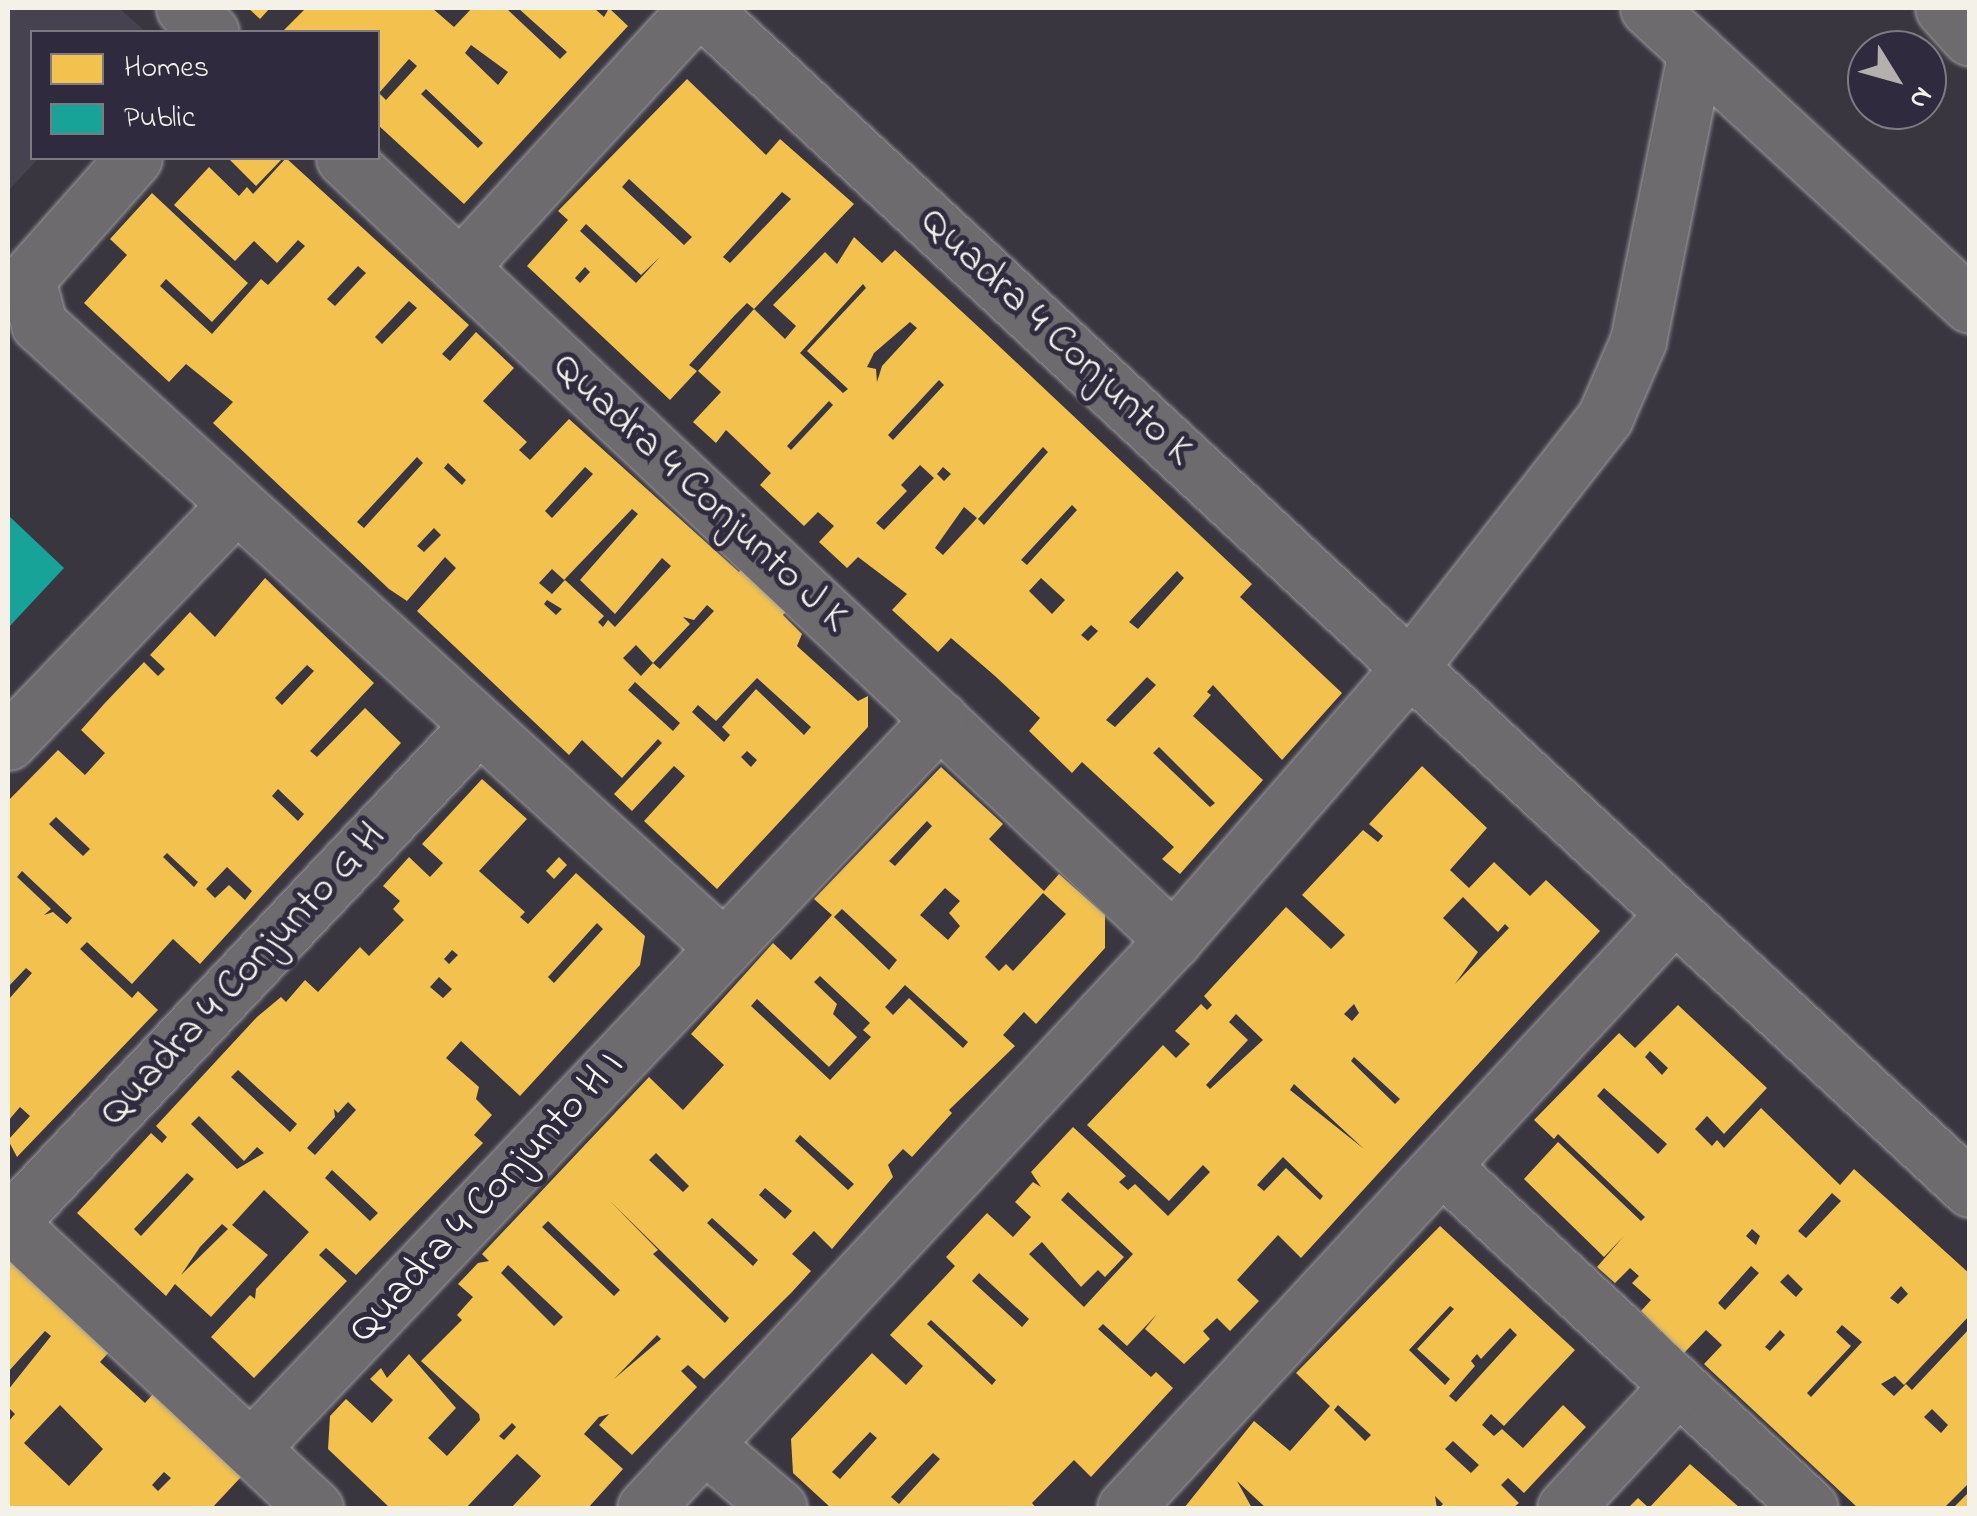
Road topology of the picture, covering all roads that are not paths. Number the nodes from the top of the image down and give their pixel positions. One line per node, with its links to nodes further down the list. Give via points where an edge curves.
1 (184, 8): 5 (main road)
2 (699, 8): 10 (main road); 13 (main road, Quadra 4 Conjunto K)
3 (1648, 8): 7 (main road)
4 (1942, 8): 6 (main road)
5 (209, 30)
6 (1970, 38)
7 (1696, 52): 11 (main road); 13 (main road, via 1638,341 1605,417)
8 (132, 160): 12 (main road, via 26,279 39,324)
9 (346, 160): 10 (main road, Quadra 4 Conjunto J K)
10 (460, 267): 14 (main road, Quadra 4 Conjunto J K)
11 (1970, 305)
12 (233, 507): 15 (main road); 16 (main road)
13 (1410, 668): 17 (main road, Quadra 4 Conjunto K); 18 (main road)
14 (940, 719): 18 (main road, Quadra 4 Conjunto J K); 19 (main road, Quadra 4 Conjunto H I)
15 (478, 726): 19 (main road); 22 (main road, Quadra 4 Conjunto G H)
16 (8, 742)
17 (1672, 916): 20 (main road); 21 (main road, Quadra 4 Conjunto K)
18 (1173, 940): 24 (main road)
19 (723, 946): 25 (main road, Quadra 4 Conjunto H I)
20 (1442, 1166): 23 (main road); 29 (main road)
21 (1970, 1189)
22 (8, 1223): 25 (main road)
23 (1678, 1386): 30 (main road); 31 (main road)
24 (705, 1444): 27 (main road); 28 (main road)
25 (251, 1448): 26 (main road)
26 (315, 1508)
27 (645, 1508)
28 (779, 1508)
29 (1125, 1508)
30 (1565, 1508)
31 (1810, 1508)

